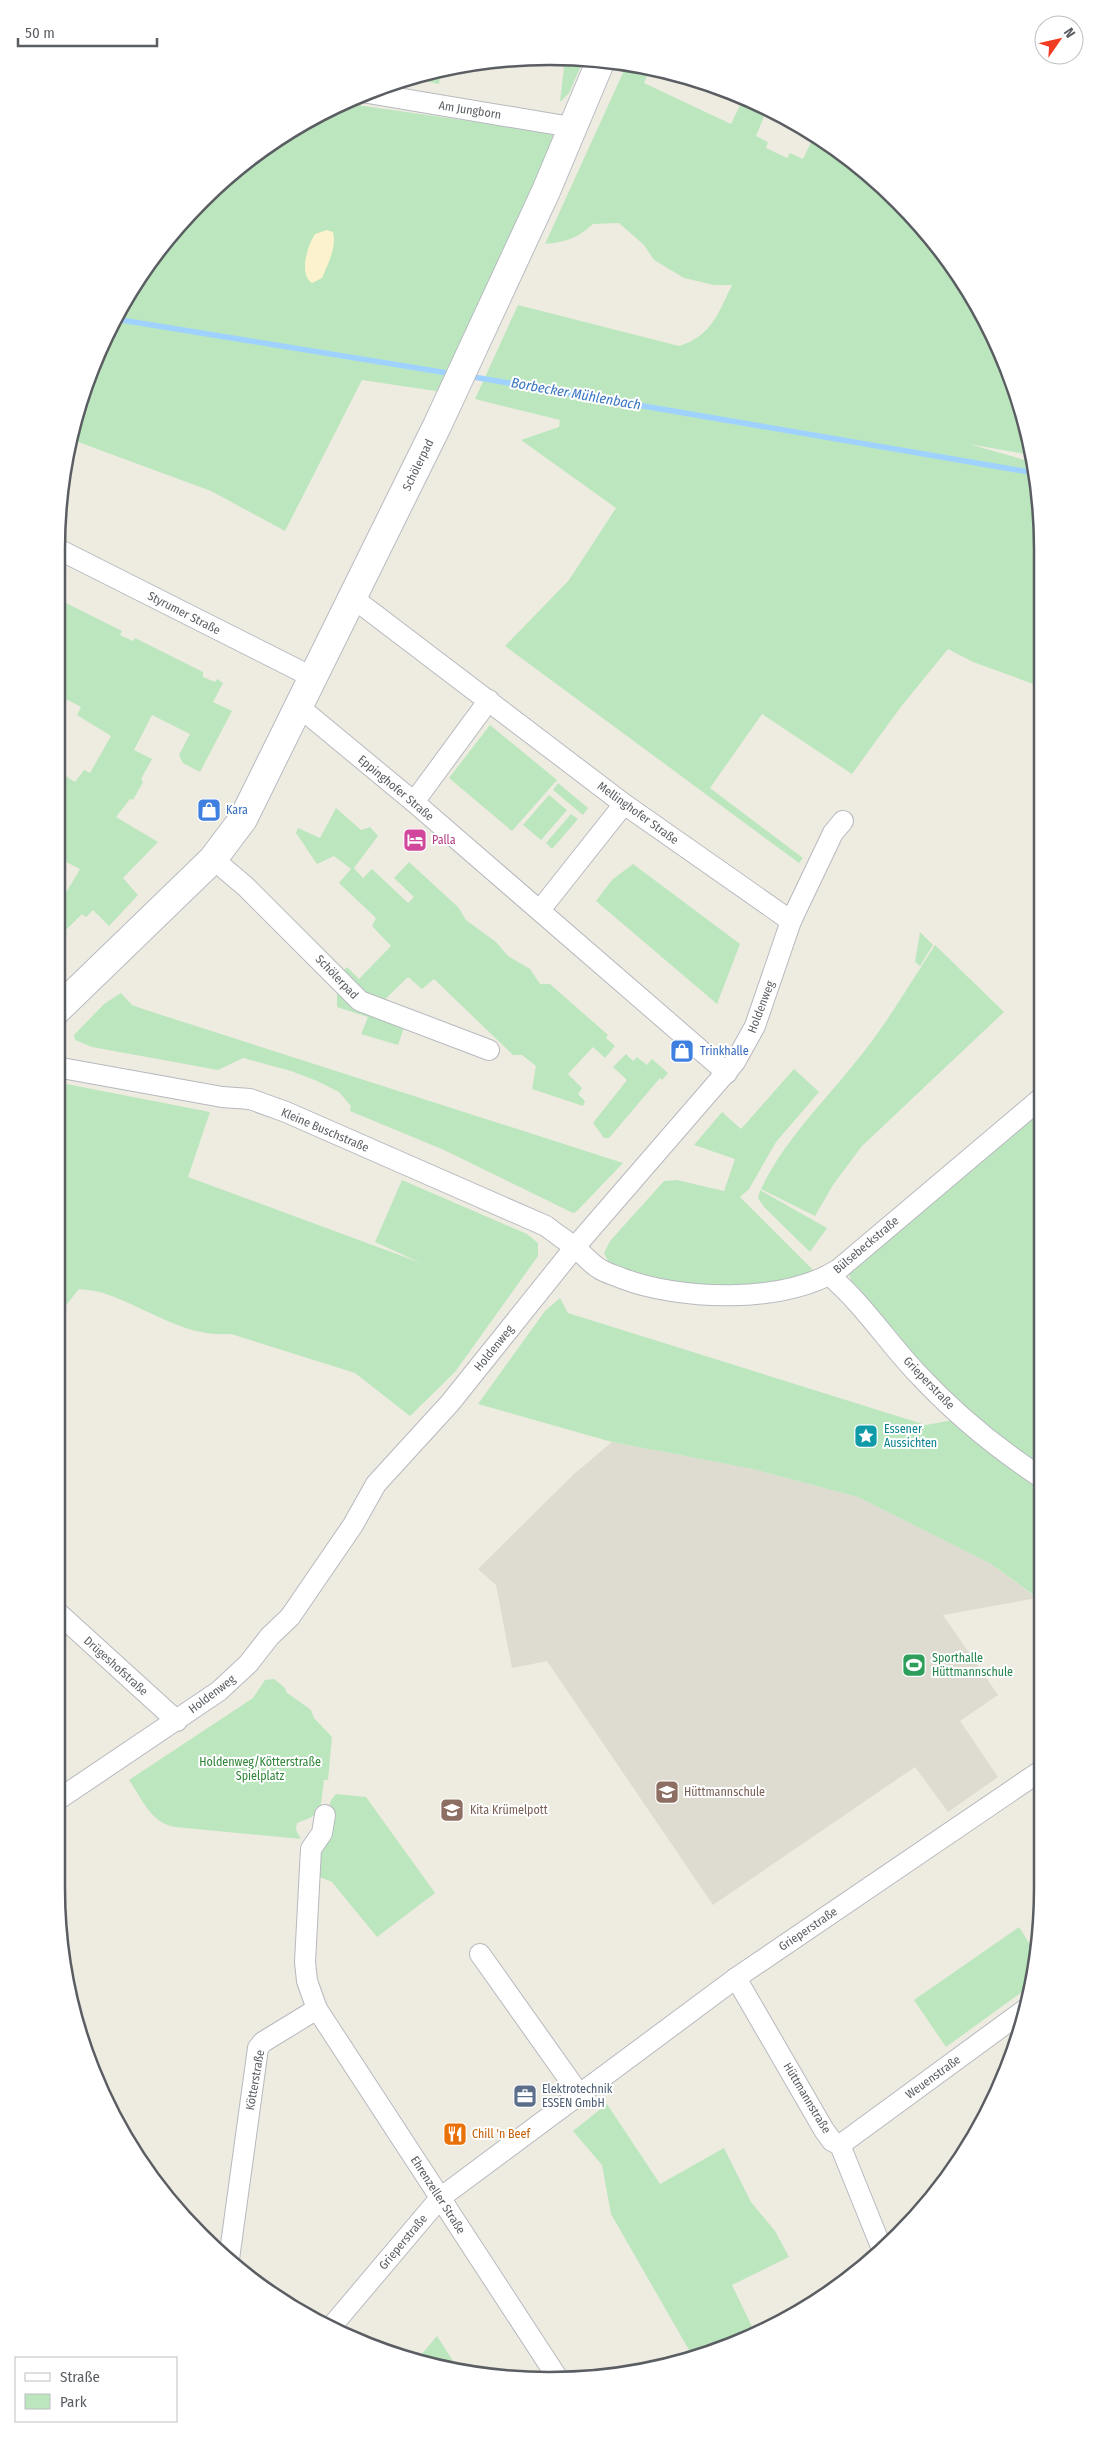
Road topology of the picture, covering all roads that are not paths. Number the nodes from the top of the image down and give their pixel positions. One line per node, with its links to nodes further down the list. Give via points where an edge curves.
1 (598, 68): 3 (street, Schölerpad)
2 (382, 95): 3 (street, Am Jungborn)
3 (571, 127): 5 (street, Schölerpad, via 546,191)
4 (65, 553): 6 (street, Styrumer Straße)
5 (353, 598): 6 (street, Schölerpad); 7 (street, Mellinghofer Straße)
6 (312, 677): 8 (street, Schölerpad)
7 (489, 700): 9 (street); 10 (street, Mellinghofer Straße)
8 (298, 706): 9 (street, Eppinghofer Straße); 12 (street, Schölerpad, via 243,819)
9 (414, 802): 13 (street, Eppinghofer Straße)
10 (624, 804): 13 (street); 14 (street, Mellinghofer Straße)
11 (843, 821): 14 (street, Holdenweg, via 833,833)
12 (213, 859): 15 (street, Schölerpad); 16 (street, Schölerpad, via 245,886 360,1001)
13 (540, 910): 18 (street, Eppinghofer Straße)
14 (791, 921): 18 (street, Holdenweg, via 755,1026 746,1046)
15 (65, 1002)
16 (488, 1050)
17 (65, 1068): 20 (street, Kleine Buschstraße, via 222,1097 250,1099 546,1226)
18 (727, 1073): 20 (street, Holdenweg)
19 (1034, 1104): 21 (street, Bülsebeckstraße)
20 (575, 1247): 21 (street, Bülsebeckstraße, via 600,1269 635,1283 674,1291 746,1295 791,1288); 24 (street, Holdenweg, via 450,1403 376,1484 353,1525 290,1617 232,1681)
21 (829, 1275): 22 (street, Grieperstraße, via 850,1293 916,1372 953,1409)
22 (1034, 1472)
23 (65, 1619): 24 (street, Drügeshofstraße)
24 (176, 1721): 26 (street, Holdenweg)
25 (1034, 1775): 29 (street, Grieperstraße)
26 (65, 1796)
27 (325, 1815): 30 (street, via 322,1833 311,1850 305,1962 307,1982)
28 (480, 1954): 32 (street)
29 (736, 1978): 32 (street, Grieperstraße); 33 (street, Hüttmannstraße, via 824,2130)
30 (317, 2009): 34 (street, Ehrenzeller Straße); 36 (street, Kötterstraße, via 258,2048)
31 (1016, 2016): 33 (street, Weuenstraße)
32 (580, 2095): 34 (street, Grieperstraße)
33 (840, 2145): 35 (street, Hüttmannstraße)
34 (440, 2198): 37 (street, Grieperstraße); 38 (street, Ehrenzeller Straße)
35 (880, 2242)
36 (229, 2251)
37 (336, 2322)
38 (555, 2372)

